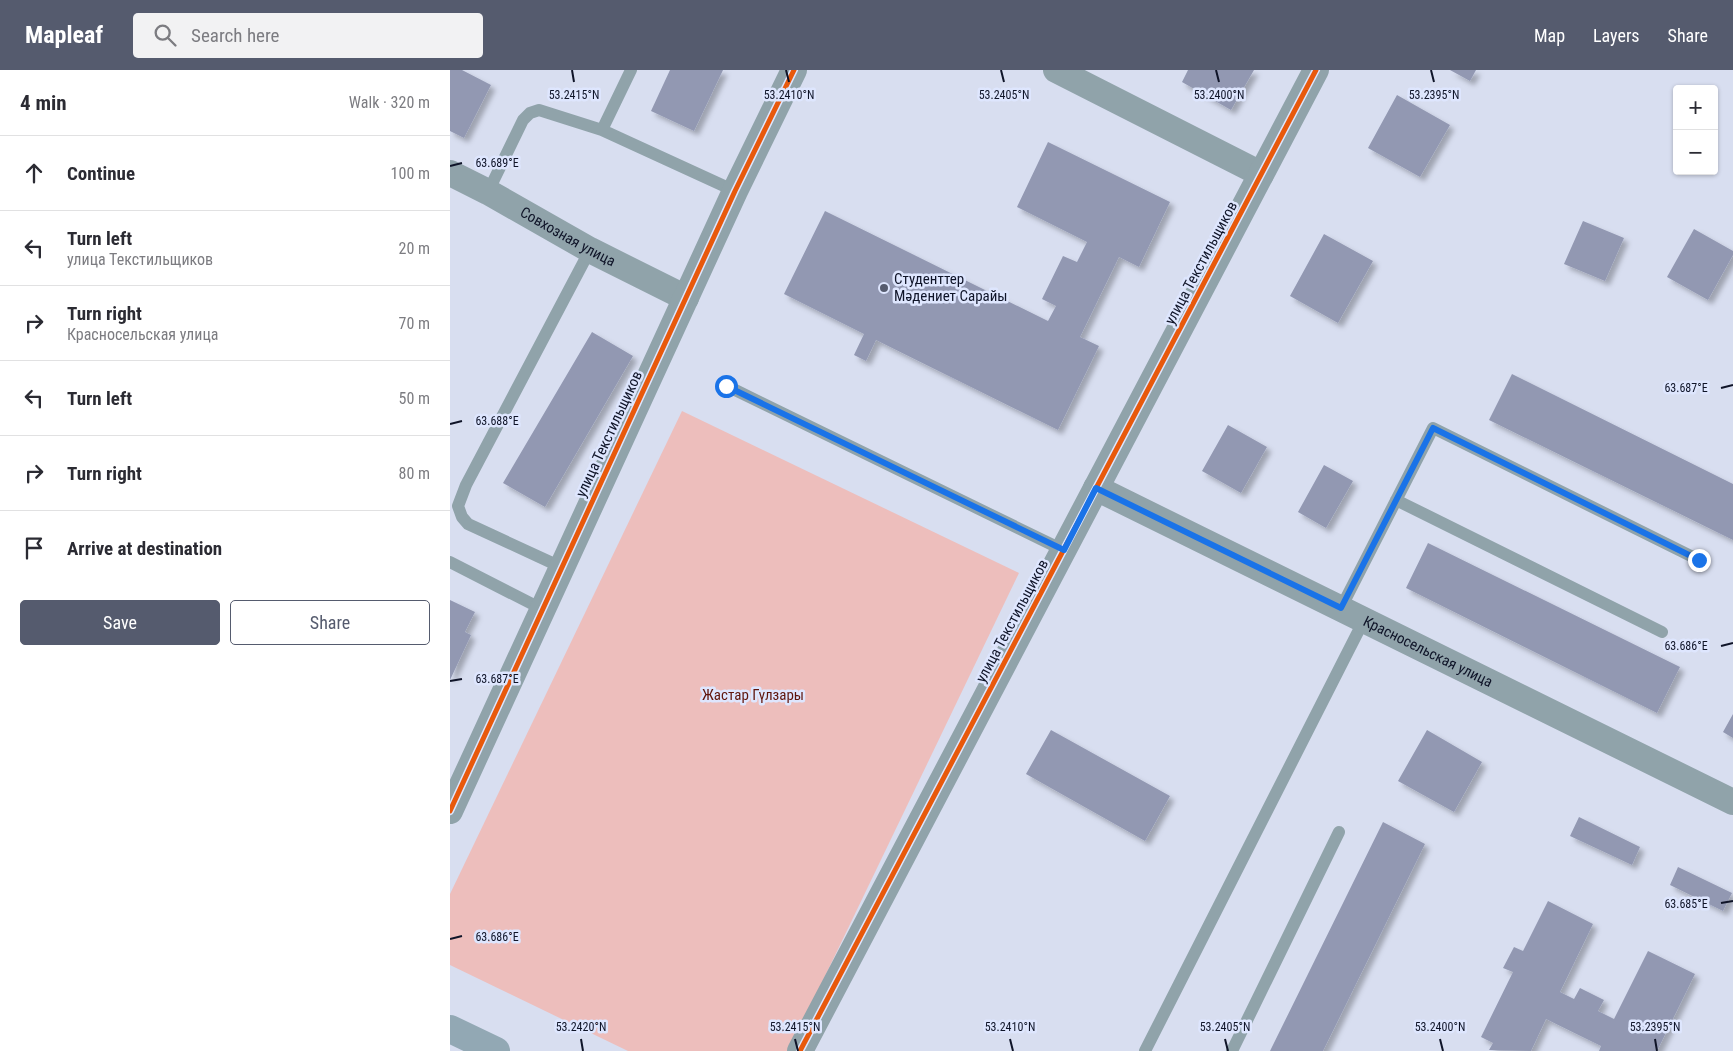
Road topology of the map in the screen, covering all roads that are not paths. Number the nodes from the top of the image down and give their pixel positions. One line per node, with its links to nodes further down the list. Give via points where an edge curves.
1 (631, 70): 5 (lane)
2 (794, 70): 8 (street, улица Текстильщиков)
3 (1056, 70): 7 (street)
4 (1316, 70): 7 (street, улица Текстильщиков)
5 (602, 130): 8 (lane); 9 (lane, via 539,110 530,113 523,120)
6 (450, 173): 9 (street, Совхозная улица)
7 (1261, 174): 13 (street, улица Текстильщиков)
8 (735, 191): 11 (street, улица Текстильщиков)
9 (488, 192): 10 (street, Совхозная улица)
10 (590, 250): 11 (street, Совхозная улица); 18 (lane, via 458,506 468,524)
11 (686, 298): 18 (street, улица Текстильщиков)
12 (726, 386): 15 (lane)
13 (1096, 488): 15 (street, улица Текстильщиков); 19 (street, Красносельская улица)
14 (1396, 500): 16 (lane, via 1433,428); 19 (lane); 22 (lane)
15 (1064, 550): 28 (street, улица Текстильщиков)
16 (1699, 560)
17 (450, 562): 20 (lane)
18 (561, 567): 20 (street, улица Текстильщиков)
19 (1341, 608): 21 (street, Красносельская улица)
20 (542, 610): 24 (street, улица Текстильщиков)
21 (1364, 620): 23 (street, Красносельская улица); 29 (lane)
22 (1662, 632)
23 (1733, 802)
24 (450, 811)
25 (1339, 832): 30 (lane)
26 (450, 1029): 27 (main road)
27 (496, 1051)
28 (800, 1051)
29 (1145, 1051)
30 (1232, 1051)

